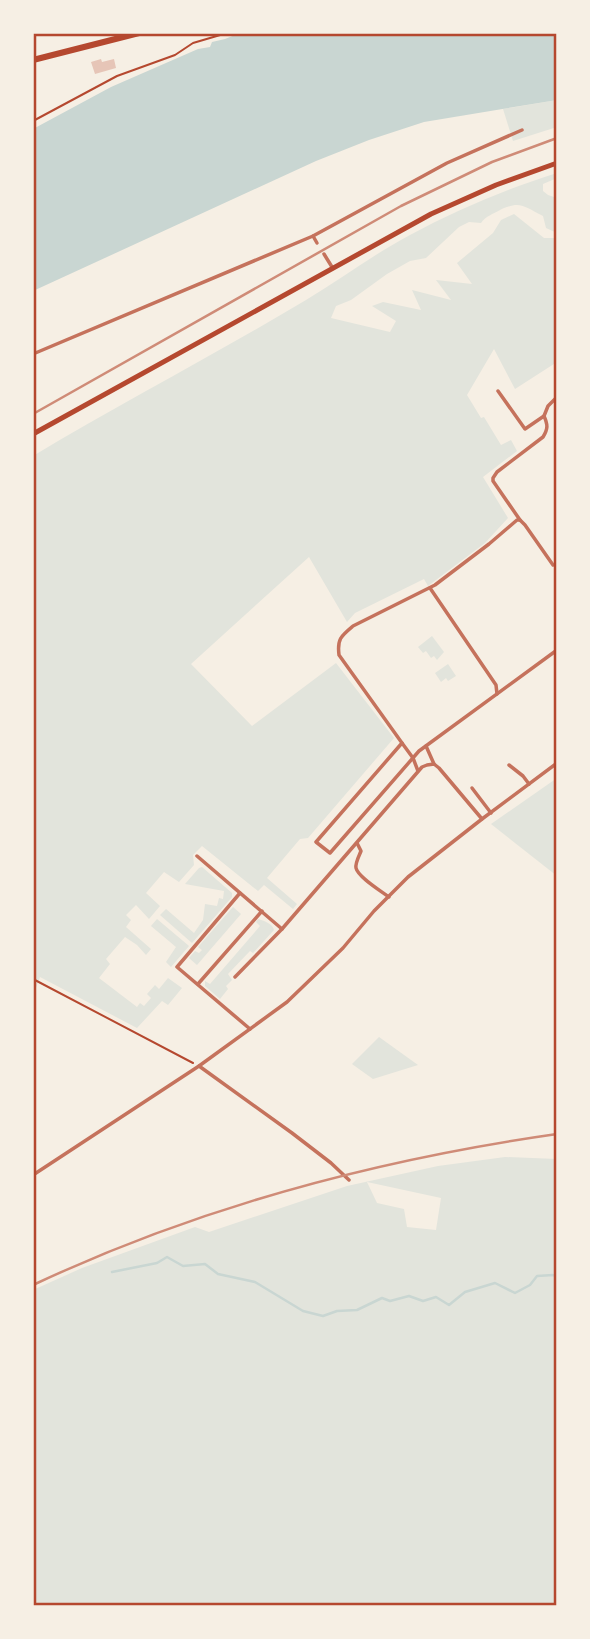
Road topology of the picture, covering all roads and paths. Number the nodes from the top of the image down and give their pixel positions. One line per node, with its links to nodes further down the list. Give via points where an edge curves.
1 (139, 33): 3 (main road)
2 (227, 33): 5 (path, via 117,76)
3 (111, 37): 4 (main road)
4 (33, 60)
5 (33, 121)
6 (523, 130): 8 (street, via 447,163)
7 (557, 163): 11 (main road, via 466,197)
8 (313, 236): 9 (street); 12 (street)
9 (317, 243)
10 (324, 254): 11 (street)
11 (332, 268): 16 (main road)
12 (33, 354)
13 (498, 391): 15 (street, via 525,429)
14 (557, 397): 15 (street)
15 (544, 416): 17 (street, via 548,430 543,437 493,478)
16 (33, 434)
17 (520, 520): 18 (street); 19 (street)
18 (553, 565)
19 (429, 588): 21 (street, via 496,685); 22 (street, via 353,626 338,644 339,655)
20 (557, 650): 21 (street)
21 (497, 694): 23 (street)
22 (402, 743): 24 (street); 24 (street, via 316,842 330,853)
23 (426, 746): 24 (street); 26 (street)
24 (413, 758): 28 (street)
25 (557, 763): 29 (street)
26 (433, 764): 28 (street); 32 (street)
27 (509, 765): 29 (street)
28 (418, 772): 33 (street)
29 (529, 784): 31 (street)
30 (472, 788): 31 (street)
31 (491, 813): 32 (street)
32 (482, 819): 36 (street)
33 (357, 843): 36 (street, via 361,850 356,869); 38 (street)
34 (197, 856): 35 (street)
35 (240, 893): 37 (street); 41 (street, via 177,967)
36 (389, 897): 42 (street, via 288,1002)
37 (262, 911): 38 (street); 41 (street)
38 (282, 929): 39 (street)
39 (235, 977)
40 (33, 978): 43 (path)
41 (198, 985): 42 (street)
42 (250, 1029): 43 (street)
43 (199, 1066): 44 (street); 45 (street)
44 (33, 1175)
45 (349, 1180)

